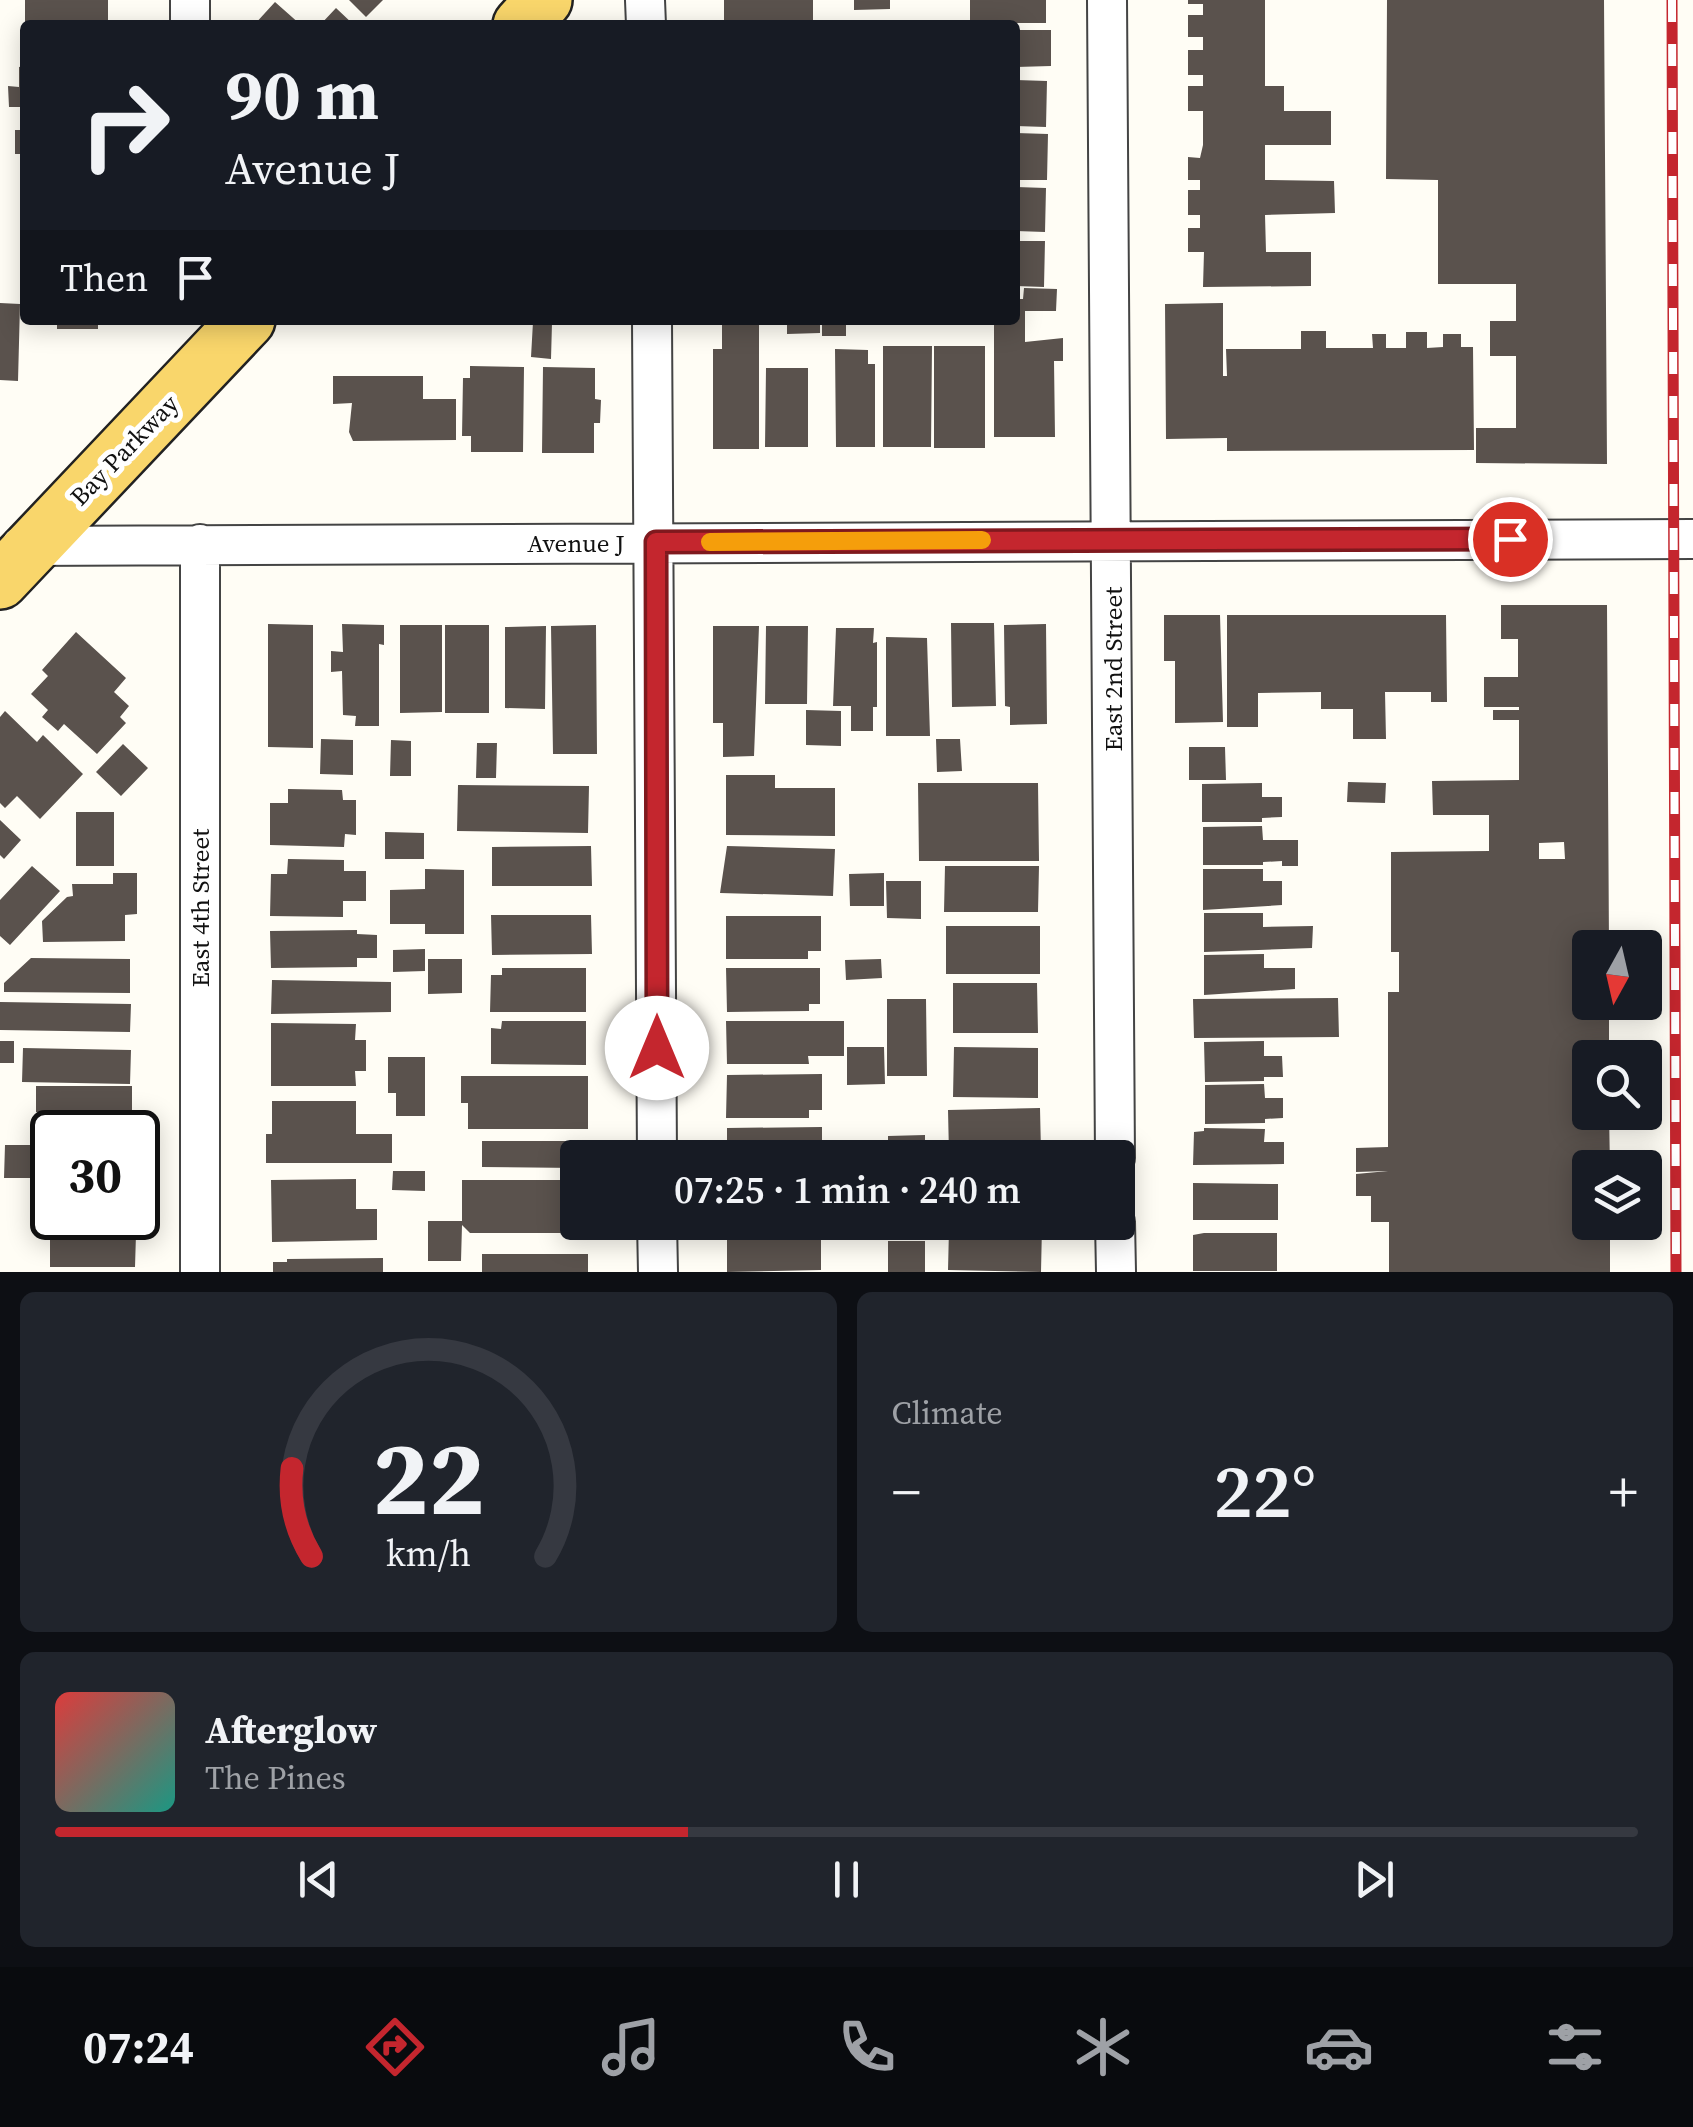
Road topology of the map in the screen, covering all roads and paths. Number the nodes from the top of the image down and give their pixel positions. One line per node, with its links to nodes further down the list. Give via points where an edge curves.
1 (544, 0): 3 (main road)
2 (1107, 0): 6 (street, East 2nd Street)
3 (526, 20)
4 (652, 325): 8 (street)
5 (223, 331): 10 (main road, Bay Parkway)
6 (1112, 539): 7 (street, Avenue J); 8 (street, Avenue J); 12 (street, East 2nd Street)
7 (1693, 539)
8 (656, 542): 9 (street, Avenue J); 11 (street)
9 (200, 544): 10 (street, Avenue J); 15 (street, East 4th Street)
10 (10, 558)
11 (657, 1140)
12 (1115, 1140)
13 (658, 1240): 16 (street)
14 (1116, 1240): 17 (street)
15 (200, 1272)
16 (658, 1272)
17 (1116, 1272)

